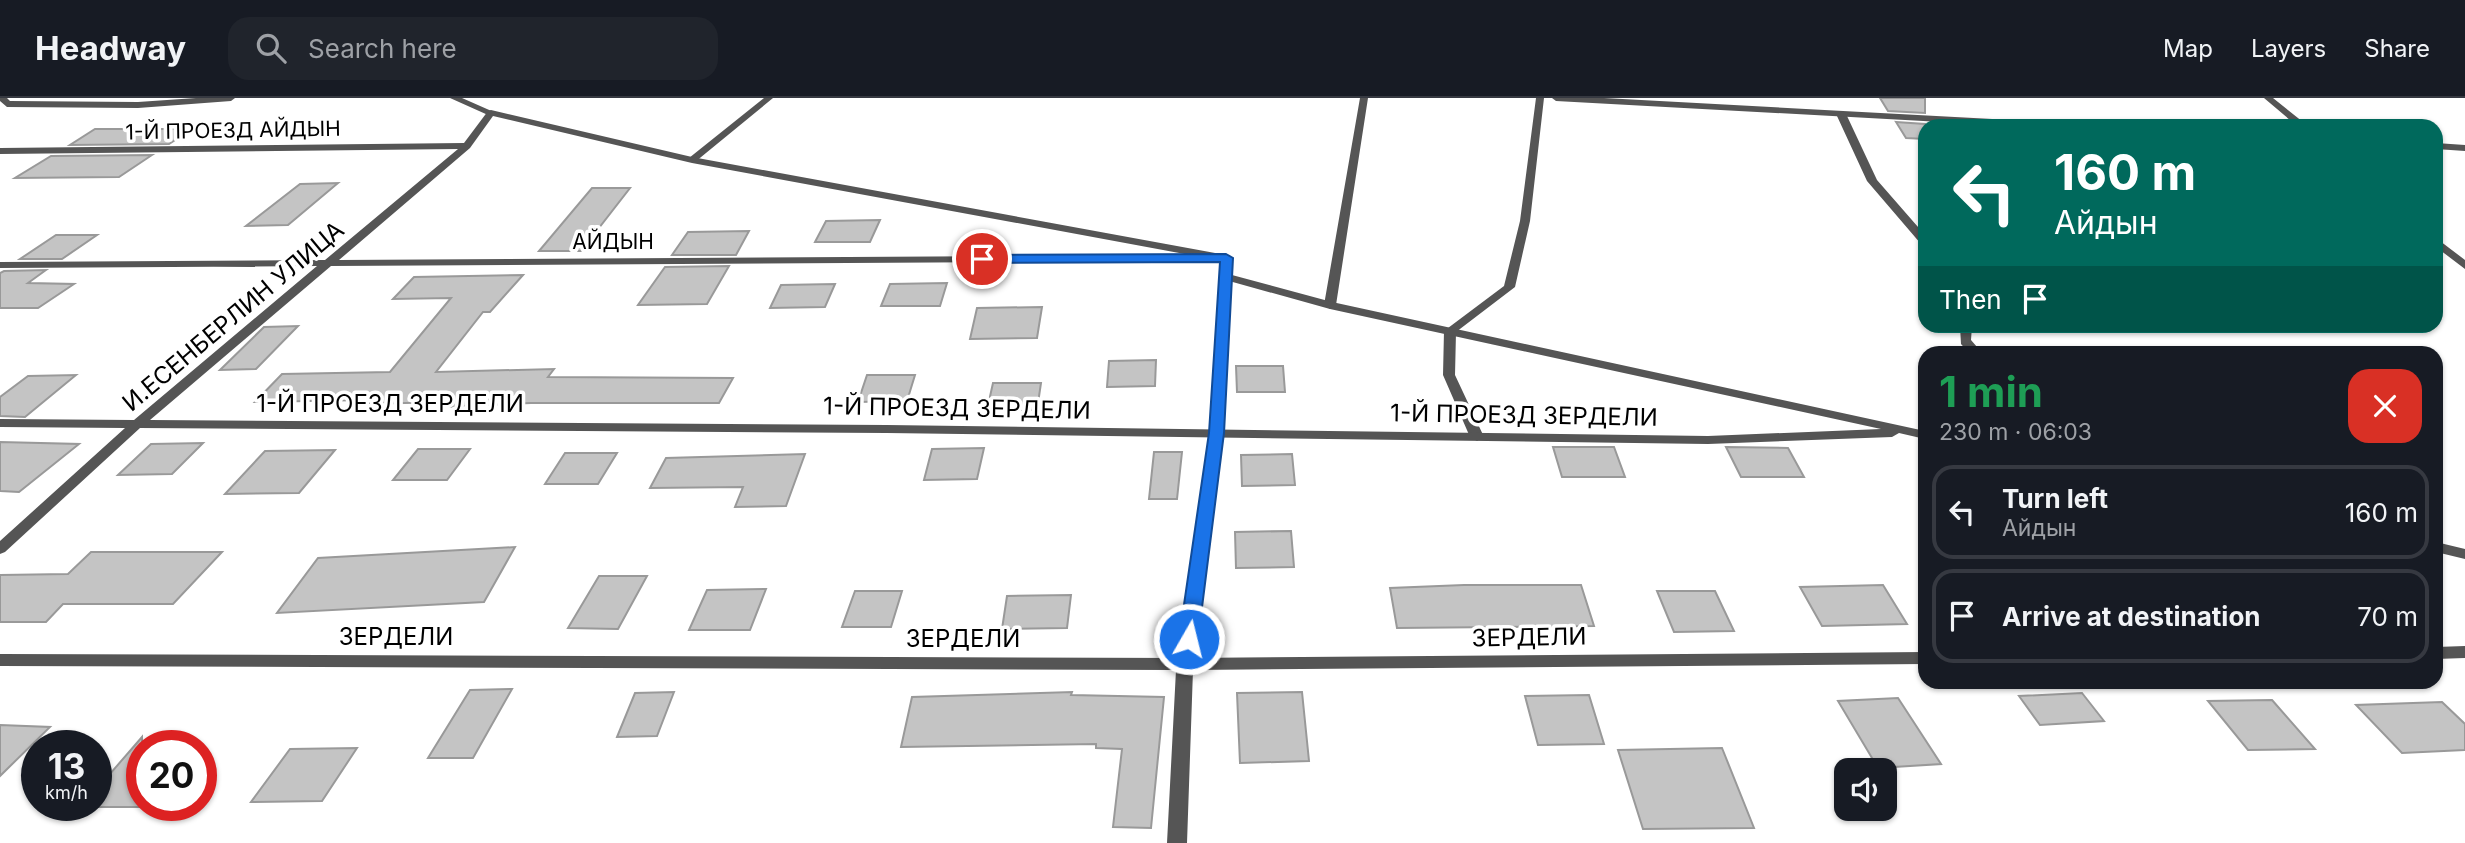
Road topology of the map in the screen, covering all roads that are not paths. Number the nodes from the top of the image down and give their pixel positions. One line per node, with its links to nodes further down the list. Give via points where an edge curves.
1 (22, 98): 9 (street)
2 (231, 98): 9 (street, via 138,105)
3 (454, 98): 10 (street)
4 (769, 98): 18 (street)
5 (1364, 98): 26 (street)
6 (1540, 98): 27 (street, via 1525,221 1509,287)
7 (1556, 98): 11 (street)
8 (2268, 98): 13 (street)
9 (3, 103)
10 (491, 113): 14 (street, И.ЕСЕНБЕРЛИН УЛИЦА); 18 (street)
11 (1842, 116): 12 (street); 19 (street, via 1872,181)
12 (1918, 119)
13 (2294, 119)
14 (467, 146): 17 (street, 1-Й ПРОЕЗД АЙДЫН); 22 (street, И.ЕСЕНБЕРЛИН УЛИЦА)
15 (2443, 146): 16 (street)
16 (2465, 148)
17 (0, 151)
18 (692, 160): 21 (street)
19 (1918, 234)
20 (2443, 247): 24 (street)
21 (1226, 258): 22 (street, АЙДЫН); 25 (street)
22 (330, 262): 23 (street, АЙДЫН); 29 (street, И.ЕСЕНБЕРЛИН УЛИЦА)
23 (0, 265)
24 (2465, 266)
25 (1226, 277): 26 (street); 30 (street)
26 (1330, 305): 27 (street)
27 (1450, 331): 31 (street); 33 (street, via 1449,375)
28 (0, 423): 29 (street, 1-Й ПРОЕЗД ЗЕРДЕЛИ)
29 (138, 424): 30 (street, 1-Й ПРОЕЗД ЗЕРДЕЛИ); 34 (street, И.ЕСЕНБЕРЛИН УЛИЦА)
30 (1217, 433): 33 (street, 1-Й ПРОЕЗД ЗЕРДЕЛИ); 41 (street)
31 (1918, 434)
32 (1918, 434): 33 (street, 1-Й ПРОЕЗД ЗЕРДЕЛИ, via 1708,440)
33 (1476, 437)
34 (0, 549)
35 (2443, 549): 36 (street)
36 (2465, 554)
37 (2465, 652): 38 (street)
38 (2443, 653)
39 (1918, 657): 41 (street, ЗЕРДЕЛИ)
40 (0, 660): 41 (street, ЗЕРДЕЛИ)
41 (1185, 664): 42 (street)
42 (1177, 843)

